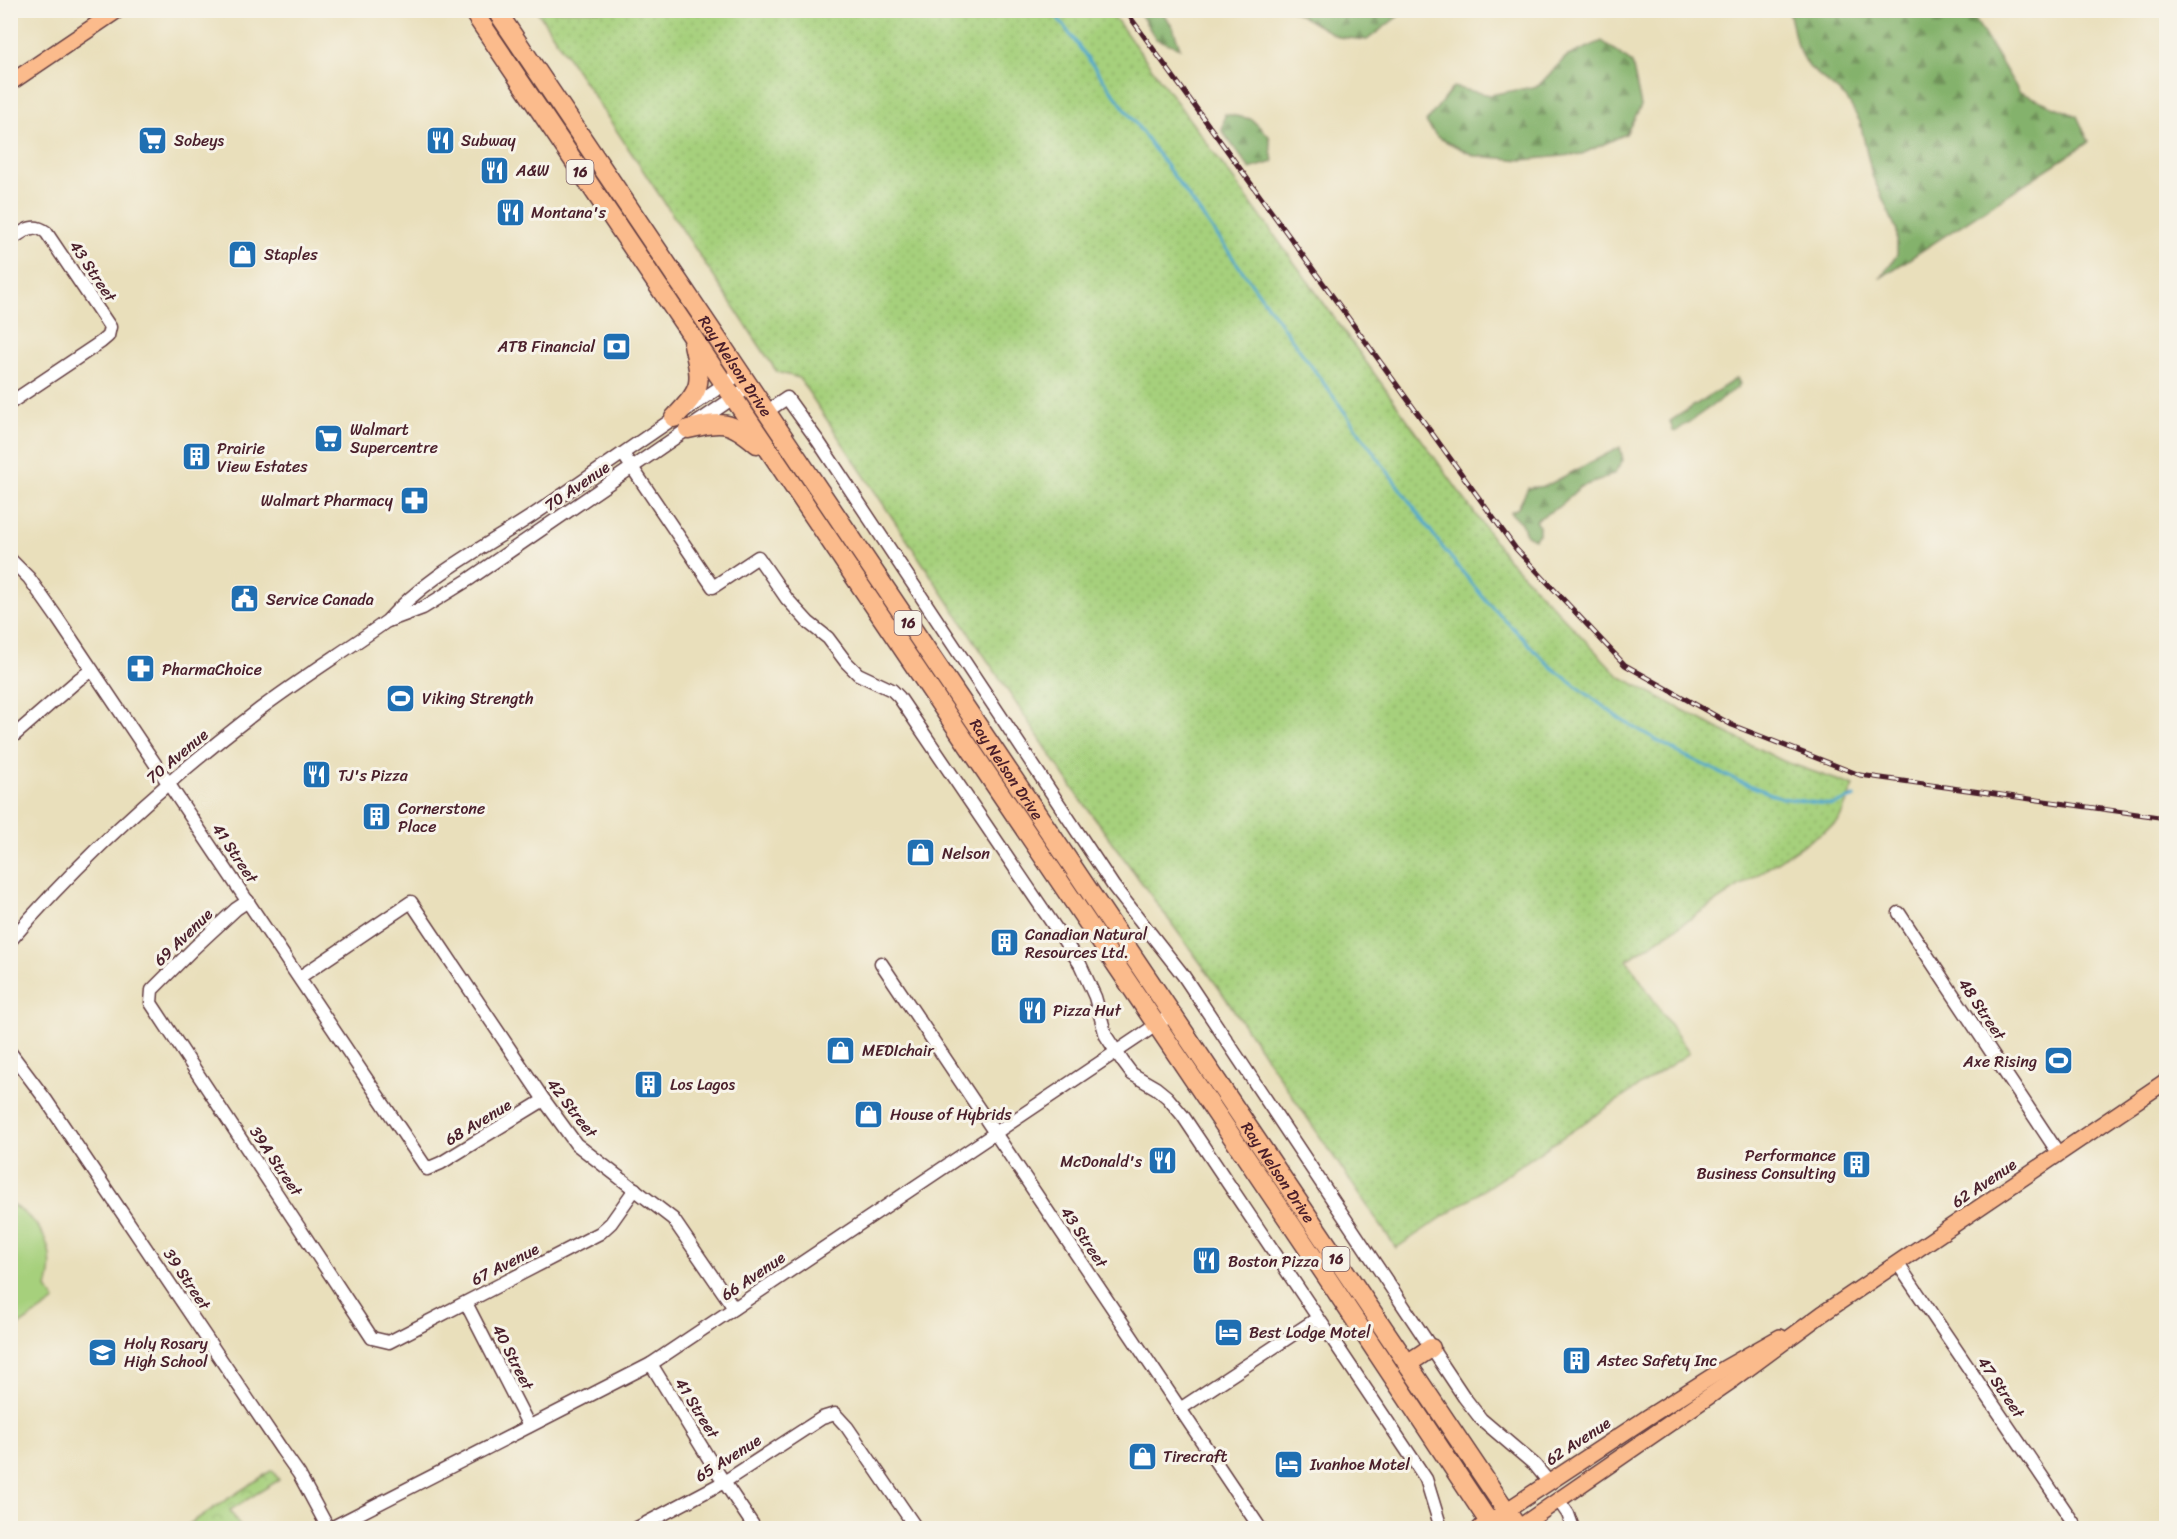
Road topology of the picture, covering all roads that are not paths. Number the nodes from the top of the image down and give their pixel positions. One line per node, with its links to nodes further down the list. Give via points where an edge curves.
1 (118, 10): 4 (main road)
2 (472, 10): 6 (highway, Ray Nelson Drive / 16)
3 (495, 10): 7 (highway, Ray Nelson Drive / 16)
4 (10, 83)
5 (10, 240): 8 (street, 43 Street, via 31,227 46,232 110,327 101,342)
6 (690, 333): 7 (highway, Ray Nelson Drive / 16); 10 (highway, via 699,386)
7 (737, 385): 9 (highway, Ray Nelson Drive / 16); 10 (street, 70 Avenue); 12 (highway, Ray Nelson Drive / 16)
8 (10, 403)
9 (766, 412): 25 (highway, Ray Nelson Drive / 16); 40 (street, via 787,398 818,441 1114,887 1183,975)
10 (681, 423): 11 (street, 70 Avenue); 12 (highway, via 732,425); 13 (street, 70 Avenue)
11 (622, 454): 13 (street); 15 (street, 70 Avenue, via 422,588)
12 (777, 462): 25 (highway, Ray Nelson Drive / 16)
13 (633, 468): 15 (street, 70 Avenue, via 423,608); 26 (street, via 713,587 758,557 787,599 858,674 899,697 1080,963)
14 (10, 559): 16 (street, 41 Street, via 29,578)
15 (387, 621): 18 (street, 70 Avenue, via 262,708)
16 (92, 670): 17 (street); 18 (street, 41 Street)
17 (11, 739)
18 (168, 784): 19 (street, 41 Street); 21 (street, 70 Avenue, via 101,845)
19 (248, 901): 23 (street, 41 Street); 24 (street, 69 Avenue, via 152,990)
20 (1899, 912): 31 (street, 48 Street)
21 (10, 941)
22 (881, 963): 30 (street, 43 Street)
23 (300, 977): 29 (street, 42 Street, via 411,902); 32 (street, 41 Street)
24 (151, 1003): 39 (street, 39A Street)
25 (1164, 1020): 26 (street, 66 Avenue); 42 (highway, Ray Nelson Drive / 16); 49 (highway, Ray Nelson Drive / 16)
26 (1115, 1051): 30 (street, 66 Avenue); 38 (street, via 1132,1074 1156,1088 1183,1116)
27 (10, 1052): 50 (street, 39 Street, via 288,1458)
28 (2166, 1081): 31 (main road, 62 Avenue)
29 (544, 1100): 32 (street, 68 Avenue); 33 (street, 42 Street, via 576,1144)
30 (994, 1133): 36 (street, 66 Avenue); 43 (street, 43 Street)
31 (2059, 1154): 34 (main road, 62 Avenue)
32 (427, 1169)
33 (635, 1190): 35 (street, 67 Avenue, via 600,1233); 36 (street, 42 Street, via 673,1219)
34 (1898, 1264): 37 (main road, 62 Avenue); 58 (street, 47 Street)
35 (466, 1303): 39 (street, 67 Avenue, via 389,1342); 44 (street, 40 Street)
36 (734, 1308): 41 (street, 66 Avenue)
37 (1822, 1314): 45 (main road, 62 Avenue, via 1725,1368); 47 (main road, 62 Avenue)
38 (1318, 1318): 43 (street); 55 (street, via 1426,1479)
39 (372, 1338)
40 (1431, 1348): 42 (highway); 45 (street, via 1481,1419)
41 (651, 1364): 44 (street, 66 Avenue); 46 (street, 41 Street)
42 (1407, 1364): 48 (highway, Ray Nelson Drive / 16)
43 (1180, 1409): 54 (street, 43 Street)
44 (530, 1426): 50 (street, 66 Avenue)
45 (1548, 1481): 48 (main road, 62 Avenue)
46 (724, 1482): 51 (street, 65 Avenue); 52 (street, 41 Street); 53 (street, 65 Avenue, via 822,1418 835,1414)
47 (1559, 1501): 56 (main road, 62 Avenue); 57 (street)
48 (1506, 1510): 49 (main road, 62 Avenue); 56 (highway, Ray Nelson Drive / 16)
49 (1487, 1526)
50 (330, 1528)
51 (637, 1528)
52 (755, 1528)
53 (916, 1528)
54 (1260, 1528)
55 (1441, 1528)
56 (1518, 1528)
57 (1573, 1528)
58 (2077, 1528)

